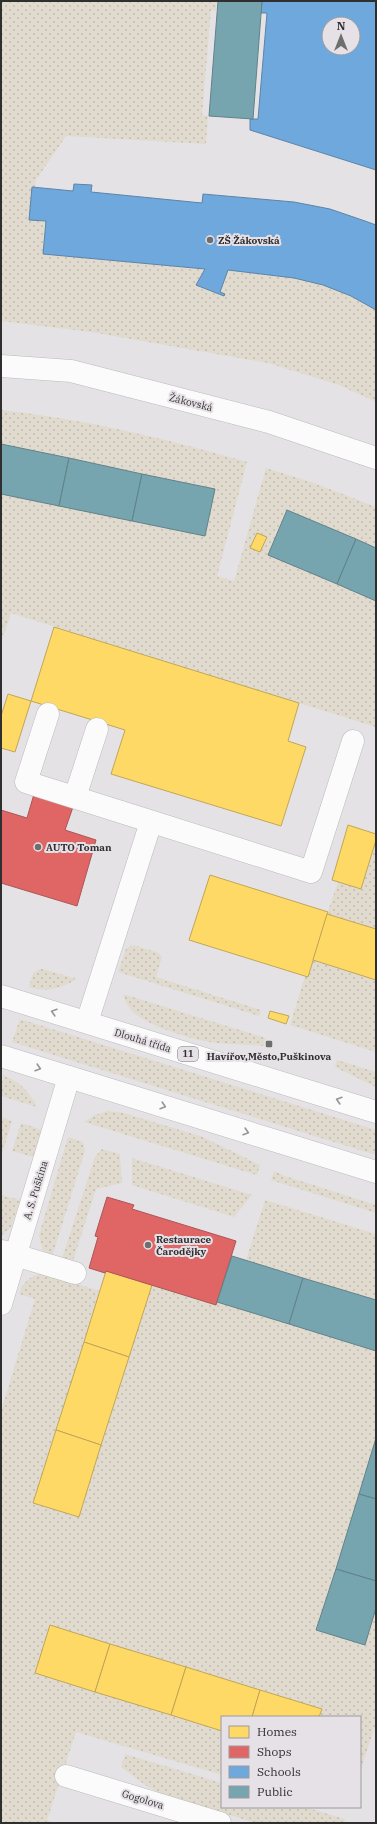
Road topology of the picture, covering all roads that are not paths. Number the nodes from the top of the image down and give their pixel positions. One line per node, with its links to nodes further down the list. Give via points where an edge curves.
1 (1, 366): 2 (street, Žákovská, via 71,370 269,422)
2 (376, 458)
3 (48, 714): 6 (street, via 26,782)
4 (97, 729): 6 (street)
5 (353, 741): 7 (street, via 311,872)
6 (75, 797): 7 (street)
7 (151, 822): 9 (street)
8 (1, 996): 9 (street, Dlouhá třída / 11, one-way to 8)
9 (87, 1022): 12 (street, Dlouhá třída / 11, one-way to 9)
10 (1, 1056): 11 (street, one-way to 11)
11 (70, 1077): 13 (street, one-way to 13); 14 (street, A. S. Puškina)
12 (376, 1112)
13 (376, 1172)
14 (8, 1253): 15 (street); 16 (street, A. S. Puškina)
15 (75, 1273)
16 (1, 1304)
17 (66, 1776): 18 (street, Gogolova)
18 (220, 1823)

